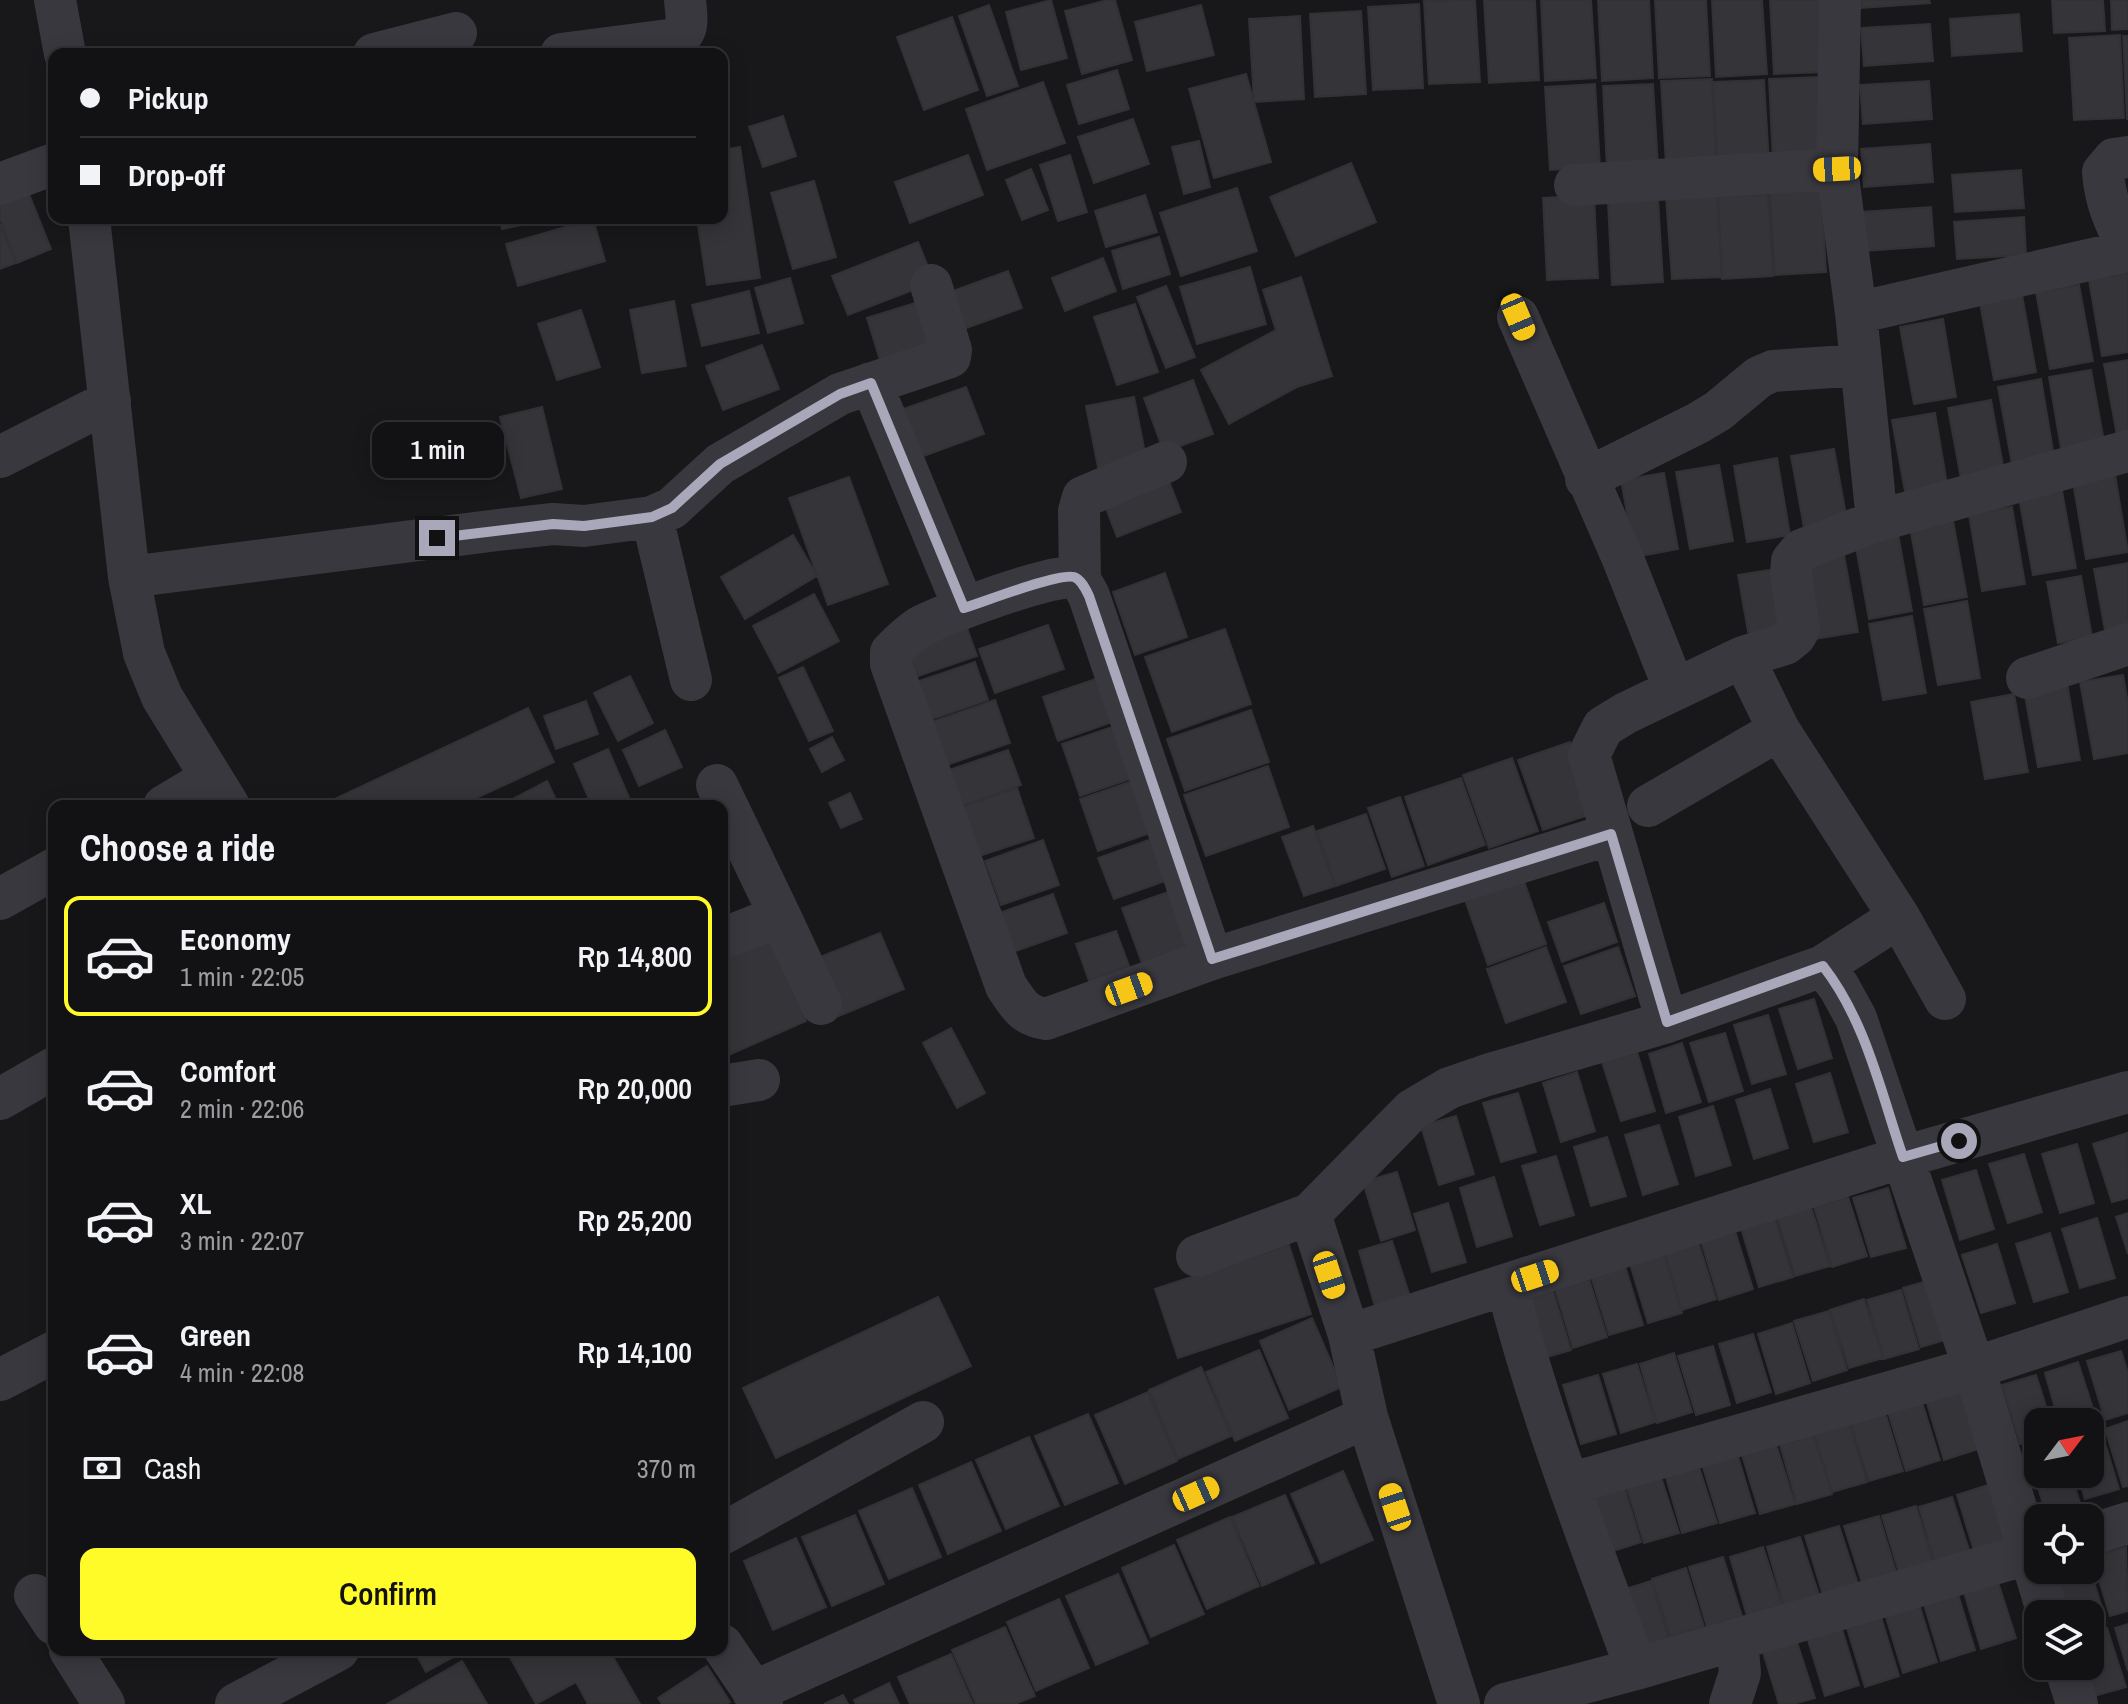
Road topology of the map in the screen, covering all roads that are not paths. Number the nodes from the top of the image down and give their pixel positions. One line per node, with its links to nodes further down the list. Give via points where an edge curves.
1 (55, 0): 5 (street)
2 (685, 0): 7 (street, via 687,27 676,39)
3 (1840, 0): 10 (street)
4 (458, 29): 6 (street)
5 (64, 48)
6 (394, 48)
7 (607, 48)
8 (2128, 157): 14 (street, via 2114,159 2103,172 2104,193)
9 (48, 166): 11 (street)
10 (1837, 169): 12 (street); 16 (street)
11 (0, 184)
12 (1575, 185)
13 (90, 224): 20 (street)
14 (2128, 249): 16 (street)
15 (931, 285): 19 (street, via 950,357)
16 (1856, 313): 18 (street)
17 (1518, 317): 24 (street)
18 (1861, 365): 24 (street, via 1773,371 1698,423); 26 (street)
19 (871, 383): 25 (street, via 840,394 720,464 672,508); 29 (street)
20 (110, 401): 22 (street); 27 (street)
21 (2128, 451): 26 (street)
22 (0, 457)
23 (1166, 462): 28 (street, via 1083,497)
24 (1586, 479): 34 (street)
25 (652, 517): 27 (street, via 498,530); 33 (street)
26 (1877, 521): 31 (street, via 1801,550 1792,561 1791,574 1799,629 1785,644)
27 (129, 577): 37 (street, via 144,653 156,683)
28 (1080, 582): 29 (street, via 1056,578); 48 (street)
29 (964, 608): 48 (street, via 903,640 891,652 891,664 1016,1002 1032,1017 1046,1019)
30 (2128, 644): 32 (street)
31 (1743, 657): 34 (street); 35 (street)
32 (2027, 678)
33 (691, 680)
34 (1674, 688): 42 (street, via 1603,727 1596,738 1589,755)
35 (1779, 730): 40 (street); 46 (street)
36 (717, 785): 39 (street)
37 (220, 792): 38 (street)
38 (188, 800)
39 (724, 800)
40 (1648, 806)
41 (728, 808): 45 (street)
42 (1611, 834): 48 (street); 52 (street)
43 (48, 872): 44 (street)
44 (0, 899)
45 (780, 916): 47 (street); 51 (street)
46 (1899, 917): 49 (street); 50 (street)
47 (728, 937)
48 (1212, 959)
49 (1823, 966): 52 (street); 56 (street, via 1856,1018)
50 (1945, 999)
51 (821, 1004)
52 (1667, 1022): 57 (street, via 1449,1088 1412,1110)
53 (48, 1071): 55 (street)
54 (2128, 1092): 56 (street)
55 (0, 1099)
56 (1903, 1157): 59 (street); 63 (street)
57 (1310, 1214): 58 (street); 61 (street)
58 (1197, 1256)
59 (1507, 1285): 61 (street); 67 (street)
60 (2128, 1317): 63 (street)
61 (1349, 1335): 65 (street)
62 (48, 1355): 64 (street)
63 (1974, 1368): 67 (street); 69 (street)
64 (0, 1380)
65 (1367, 1417): 80 (street); 83 (street)
66 (923, 1422): 70 (street)
67 (1569, 1484): 78 (street)
68 (2128, 1523): 71 (street)
69 (2024, 1525)
70 (728, 1531)
71 (2104, 1531)
72 (2024, 1556): 73 (street)
73 (1737, 1640): 78 (street); 85 (street, via 1740,1673)
74 (728, 1654): 80 (street)
75 (74, 1656): 81 (street)
76 (314, 1656): 77 (street)
77 (294, 1661): 82 (street)
78 (1636, 1669): 84 (street)
79 (2069, 1680): 86 (street)
80 (757, 1698)
81 (104, 1704)
82 (236, 1704)
83 (1459, 1704)
84 (1505, 1704)
85 (1730, 1704)
86 (2077, 1704)

